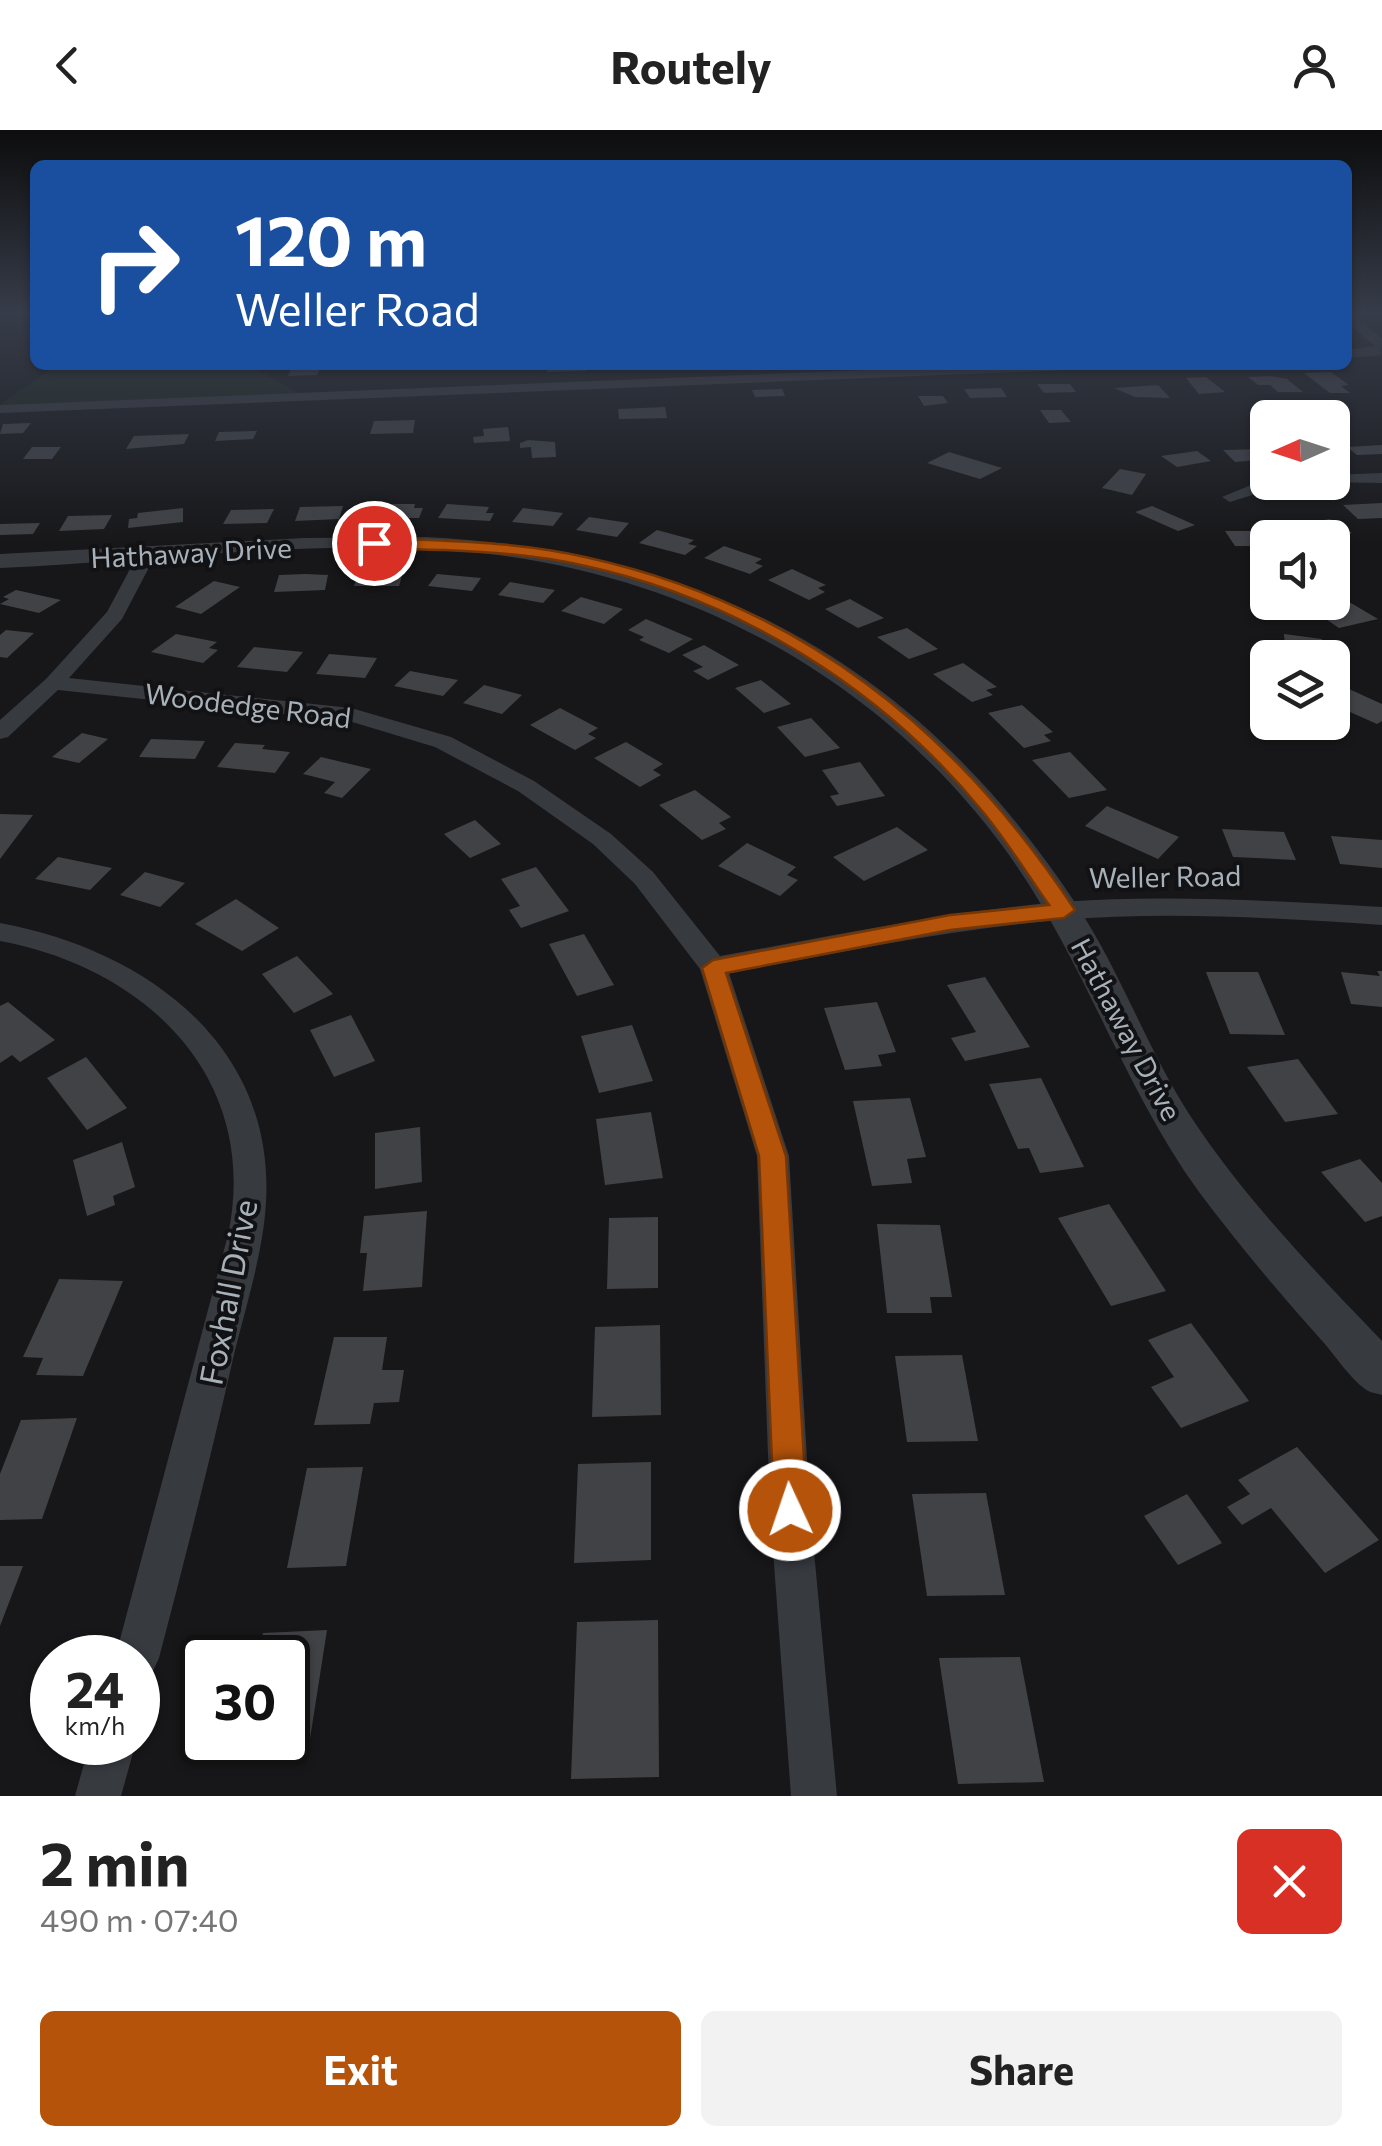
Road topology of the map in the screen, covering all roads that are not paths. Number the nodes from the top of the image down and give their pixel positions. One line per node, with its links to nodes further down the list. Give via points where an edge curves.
1 (479, 390): 2 (street)
2 (0, 409)
3 (1382, 478): 4 (street)
4 (1350, 479)
5 (1250, 490): 6 (street)
6 (1230, 498)
7 (146, 556): 8 (street, Hathaway Drive); 9 (street, via 116,615); 11 (street, Hathaway Drive, via 374,543 488,547 583,560 701,595 810,651 905,720 989,806)
8 (0, 561)
9 (53, 683): 10 (street); 14 (street, Woodedge Road, via 352,715 443,742 526,786 602,839 644,878)
10 (0, 732)
11 (1064, 910): 12 (street, Weller Road, via 1217,905); 14 (street, Weller Road, via 950,922); 15 (street, Hathaway Drive, via 1156,1094 1252,1232)
12 (1382, 916)
13 (0, 932): 16 (street, Foxhall Drive, via 128,978 182,1020 211,1053 239,1115 250,1195 190,1467)
14 (713, 968): 19 (street, Woodedge Road, via 772,1156 790,1510)
15 (1382, 1374)
16 (143, 1635)
17 (107, 1765): 18 (street)
18 (98, 1796)
19 (814, 1796)

